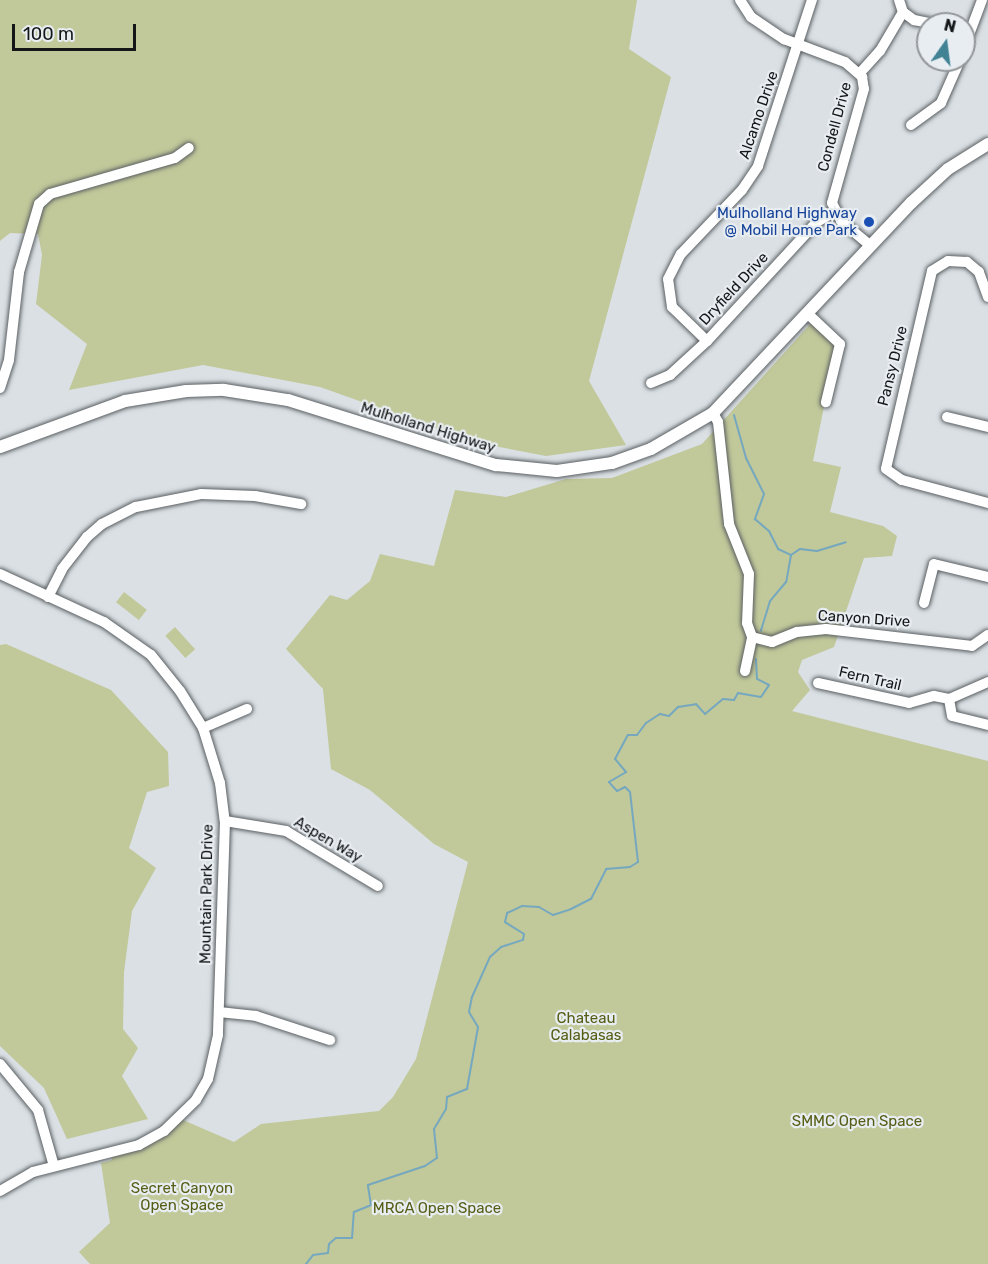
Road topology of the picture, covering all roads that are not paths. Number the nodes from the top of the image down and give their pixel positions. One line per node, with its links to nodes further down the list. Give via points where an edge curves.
1 (741, 0): 6 (street, Condell Drive, via 751,17)
2 (812, 0): 6 (street, Alcamo Drive)
3 (899, 0): 4 (street)
4 (903, 12): 5 (street); 8 (street, via 880,51)
5 (916, 20)
6 (799, 45): 8 (street, Condell Drive, via 845,62); 16 (street, Alcamo Drive, via 758,166 742,190 681,254 668,279 672,307)
7 (954, 72): 9 (street, via 940,103)
8 (860, 73): 12 (street, Condell Drive, via 864,89 832,193)
9 (910, 125)
10 (988, 144): 13 (main road, Mulholland Highway, via 948,169)
11 (189, 148): 18 (street, via 175,158 43,198 20,272 9,360)
12 (836, 211): 13 (street, via 841,221); 16 (street, Dryfield Drive, via 817,222)
13 (870, 245): 15 (main road, Mulholland Highway)
14 (988, 297): 24 (street, Pansy Drive, via 979,272 967,262 948,261 932,271 886,469 902,480)
15 (808, 314): 19 (street, via 840,344); 20 (main road, Mulholland Highway)
16 (706, 341): 17 (street, Dryfield Drive, via 670,375)
17 (651, 383)
18 (0, 388)
19 (826, 402)
20 (712, 413): 23 (main road, Mulholland Highway, via 639,454 599,466 557,471 475,460 304,405 224,390 186,391 125,401); 31 (street, via 718,422 729,524 749,574 747,622)
21 (947, 417): 22 (street)
22 (988, 427)
23 (0, 447)
24 (988, 503)
25 (301, 504): 28 (street, via 255,496 201,494 136,507 102,524 87,537 62,569)
26 (0, 574): 28 (street, Mountain Park Drive)
27 (988, 577): 29 (street, via 934,564)
28 (48, 597): 38 (street, Mountain Park Drive, via 104,622 151,655)
29 (924, 603)
30 (988, 636): 31 (street, Canyon Drive, via 972,646 826,629 796,632 772,642)
31 (752, 637): 32 (street)
32 (745, 671)
33 (988, 682): 35 (street)
34 (818, 683): 35 (street, Fern Trail, via 909,703 934,696)
35 (949, 699): 37 (street, via 952,716)
36 (247, 709): 38 (street)
37 (988, 725)
38 (203, 728): 39 (street, Mountain Park Drive, via 220,783)
39 (225, 821): 40 (street, Aspen Way, via 286,831); 41 (street, Mountain Park Drive)
40 (378, 886)
41 (219, 1012): 42 (street, via 256,1016); 44 (street, Mountain Park Drive, via 215,1057 208,1079 180,1117 139,1145)
42 (330, 1040)
43 (0, 1064): 44 (street, via 18,1081 38,1110)
44 (54, 1166): 45 (street, Mountain Park Drive, via 33,1172)
45 (0, 1191)

